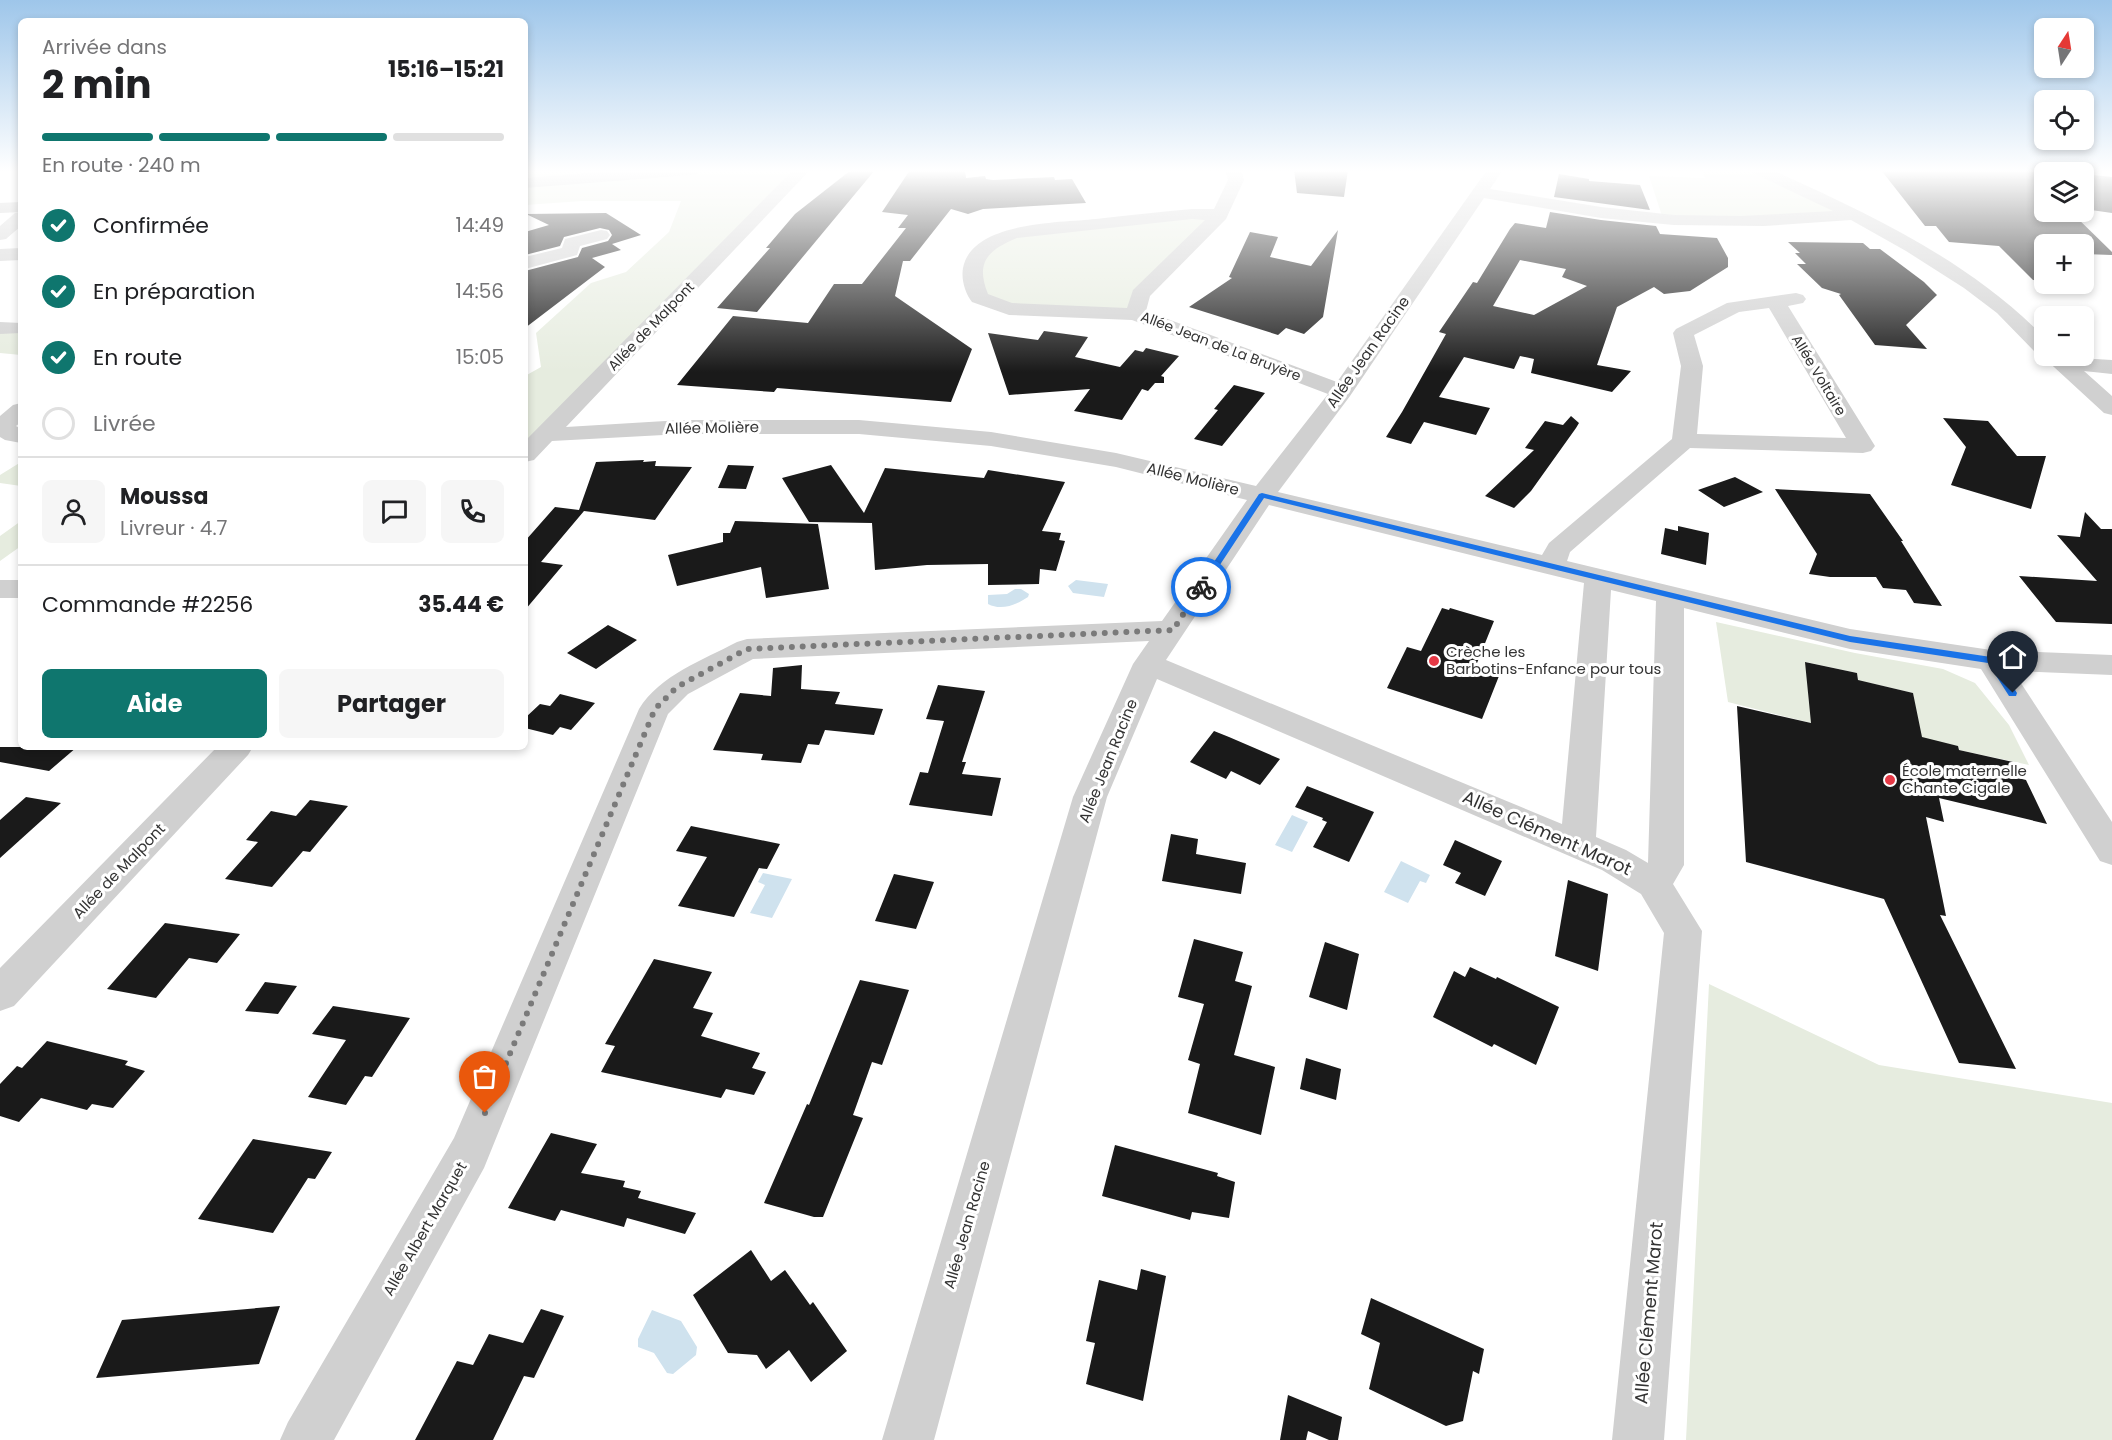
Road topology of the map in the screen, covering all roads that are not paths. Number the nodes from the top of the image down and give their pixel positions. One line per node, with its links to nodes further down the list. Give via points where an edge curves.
1 (593, 237): 9 (street, via 572,243 570,251)
2 (737, 237): 18 (street, Allée de Malpont)
3 (1004, 237): 10 (street, via 978,252 971,279 979,297 1009,309)
4 (1198, 237): 10 (street, Allée Jean de La Bruyère, via 1140,294)
5 (1448, 237): 15 (street, Allée Jean Racine)
6 (1893, 237): 11 (street, via 1998,304)
7 (18, 254): 8 (street)
8 (0, 255)
9 (528, 262)
10 (1135, 314): 15 (street, Allée Jean de La Bruyère)
11 (2034, 337)
12 (2094, 363): 14 (street)
13 (2065, 366): 16 (street)
14 (2112, 367)
15 (1342, 391): 22 (street, Allée Jean Racine)
16 (2112, 408)
17 (18, 414): 19 (street, via 2,427)
18 (547, 433): 21 (street, Allée de Malpont); 22 (street, Allée Molière, via 682,427 859,427 991,439 1116,460)
19 (18, 436)
20 (1684, 441): 20 (street, Allée Voltaire, via 1692,366 1683,333 1734,307 1786,301 1863,446); 23 (street, via 1558,549)
21 (528, 452)
22 (1262, 496): 23 (street, Allée Molière); 28 (street, Allée Jean Racine)
23 (1552, 566): 24 (street, Allée Molière)
24 (1598, 578): 27 (street, Allée Molière); 33 (street)
25 (0, 589): 26 (street)
26 (18, 589)
27 (1670, 595): 29 (street, Allée Molière, via 1850,639); 35 (street, via 1666,865)
28 (1173, 630): 30 (street, Allée Jean Racine); 37 (street, Allée Albert Marquet, via 747,649 677,687 655,709 469,1153)
29 (1991, 660): 31 (street, Allée Molière); 34 (street)
30 (1148, 664): 33 (street, Allée Clément Marot); 38 (street, Allée Jean Racine, via 1090,797)
31 (2112, 665)
32 (234, 750): 36 (street, Allée de Malpont)
33 (1578, 844): 35 (street, Allée Clément Marot)
34 (2112, 851)
35 (1654, 884): 39 (street, Allée Clément Marot, via 1683,931)
36 (0, 994)
37 (306, 1440)
38 (908, 1440)
39 (1638, 1440)

